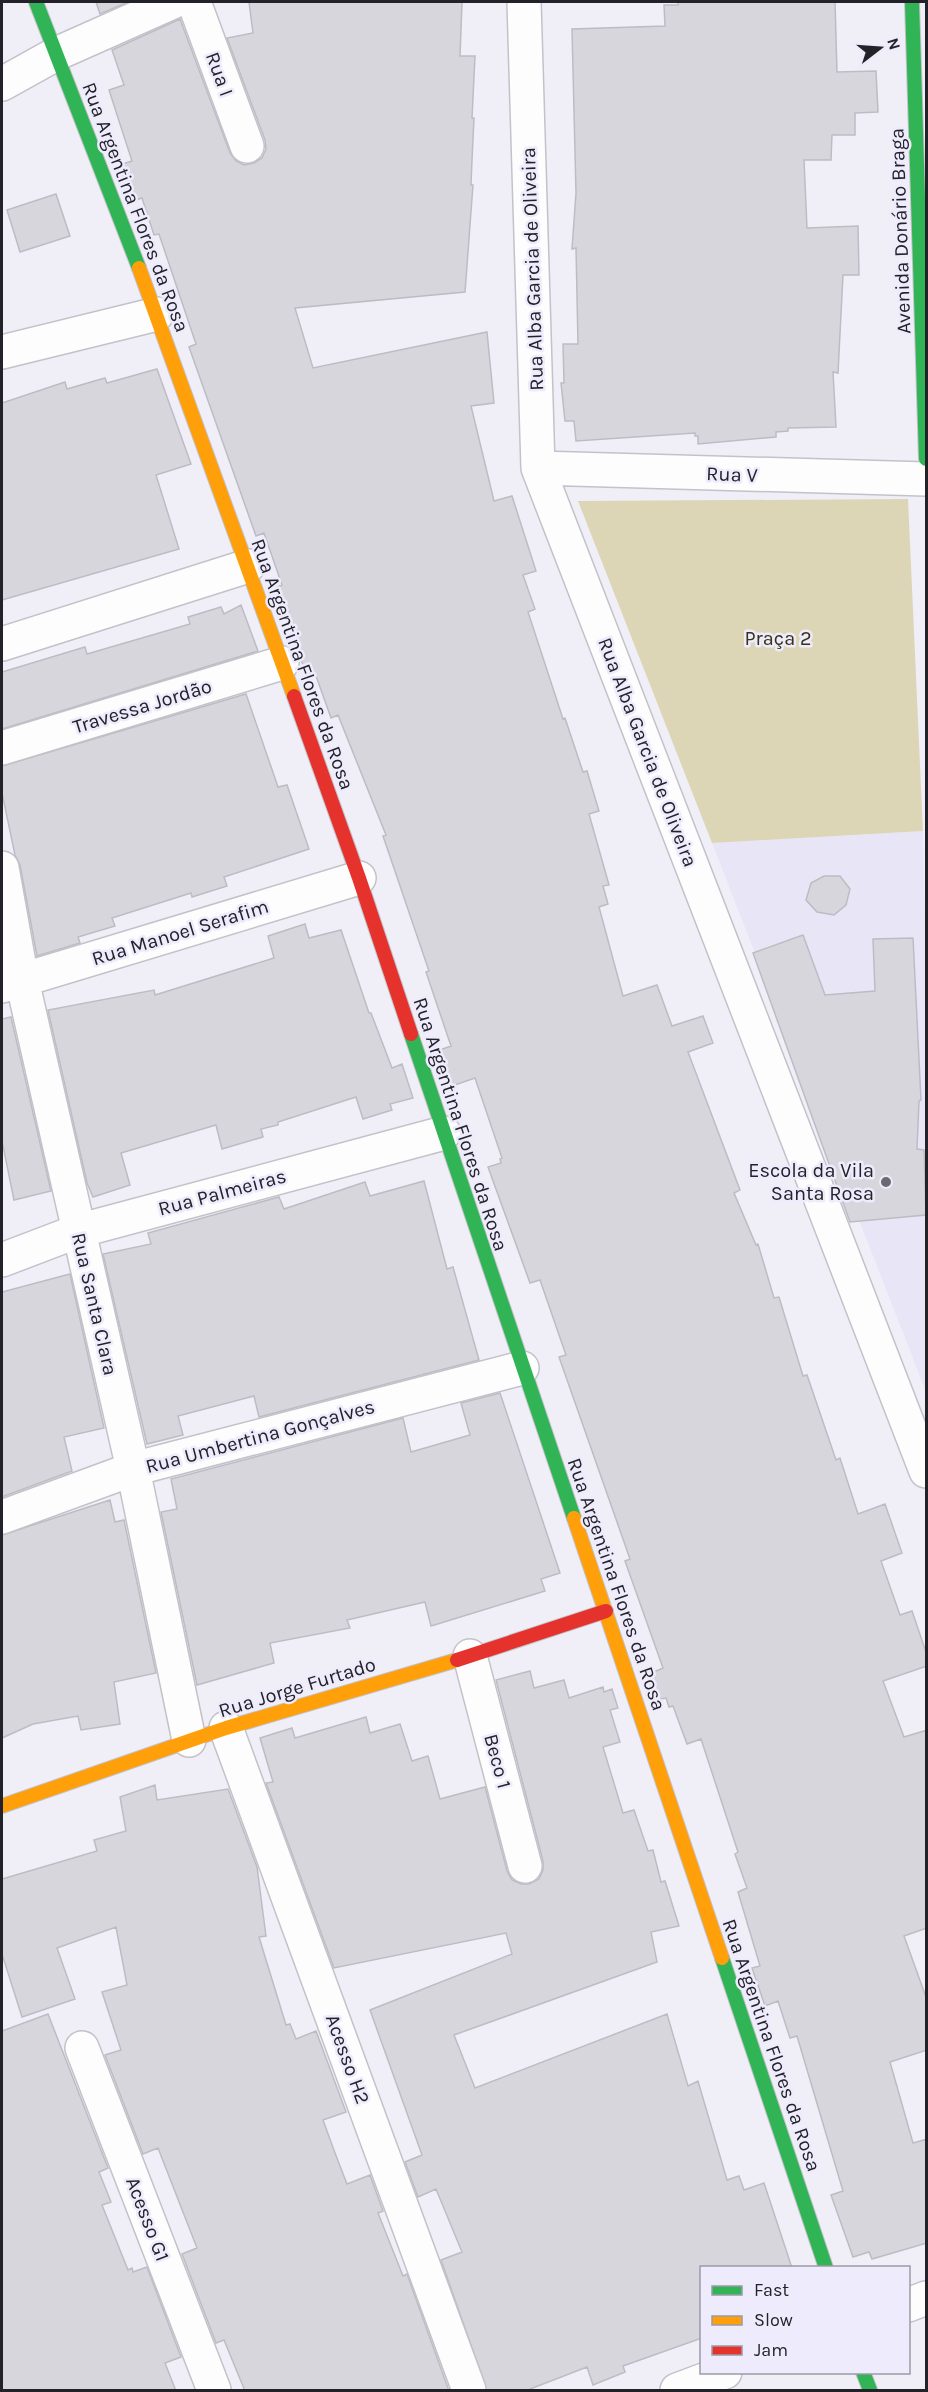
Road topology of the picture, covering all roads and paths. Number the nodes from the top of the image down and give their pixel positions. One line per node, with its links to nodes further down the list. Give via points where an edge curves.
1 (36, 2): 6 (street, Rua Argentina Flores da Rosa)
2 (173, 2): 6 (street)
3 (194, 2): 8 (street, Rua I)
4 (524, 2): 12 (street, Rua Alba Garcia de Oliveira)
5 (912, 2): 11 (street, Avenida Donário Braga)
6 (56, 54): 7 (street); 9 (street, Rua Argentina Flores da Rosa)
7 (2, 84)
8 (247, 146)
9 (157, 314): 10 (street); 14 (street, Rua Argentina Flores da Rosa)
10 (2, 352)
11 (927, 459)
12 (538, 468): 13 (street, Rua V); 26 (street, Rua Alba Garcia de Oliveira)
13 (927, 479)
14 (248, 566): 15 (street); 16 (street, Rua Argentina Flores da Rosa)
15 (2, 644)
16 (282, 663): 17 (street, Travessa Jordão); 19 (street, Rua Argentina Flores da Rosa)
17 (2, 748)
18 (2, 868): 20 (street, Rua Santa Clara)
19 (359, 878): 20 (street, Rua Manoel Serafim); 21 (street, Rua Argentina Flores da Rosa)
20 (11, 983): 22 (street, Rua Santa Clara)
21 (444, 1133): 22 (street, Rua Palmeiras); 24 (street, Rua Argentina Flores da Rosa)
22 (78, 1231): 23 (street, Rua Palmeiras); 25 (street, Rua Santa Clara)
23 (2, 1260)
24 (522, 1368): 25 (street, Rua Umbertina Gonçalves); 28 (street, Rua Argentina Flores da Rosa)
25 (133, 1469): 27 (street, Rua Umbertina Gonçalves); 31 (street, Rua Santa Clara)
26 (927, 1471)
27 (2, 1517)
28 (606, 1611): 29 (street, Rua Jorge Furtado); 35 (street, Rua Argentina Flores da Rosa)
29 (470, 1656): 30 (street, Rua Jorge Furtado); 33 (street, Beco 1)
30 (226, 1728): 31 (street, Rua Jorge Furtado); 41 (street, Acesso H2)
31 (189, 1740): 32 (street, Rua Jorge Furtado)
32 (2, 1806)
33 (525, 1866)
34 (82, 2048): 40 (street, Acesso G1)
35 (825, 2266)
36 (927, 2298): 37 (street)
37 (910, 2305)
38 (722, 2374): 42 (street)
39 (863, 2374): 43 (street)
40 (214, 2391)
41 (469, 2391)
42 (677, 2391)
43 (870, 2391)

